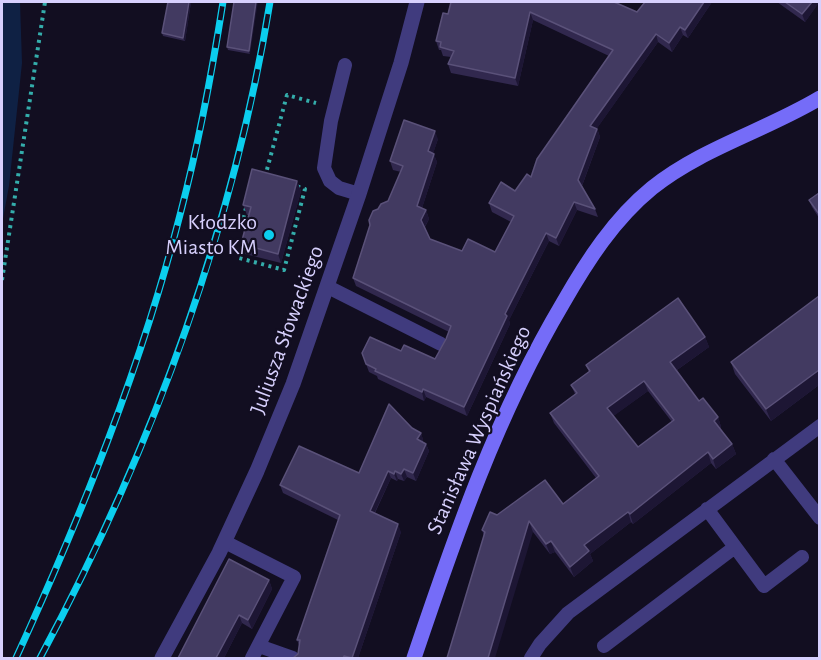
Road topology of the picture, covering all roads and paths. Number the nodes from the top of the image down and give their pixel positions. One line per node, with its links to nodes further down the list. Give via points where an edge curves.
1 (45, 2): 14 (path)
2 (417, 2): 10 (street, Juliusza Słowackiego)
3 (345, 66): 5 (lane)
4 (819, 98): 29 (main road, Stanisława Wyspiańskiego, via 710,150 652,188 612,228 588,260 541,339 507,409 450,550)
5 (334, 109): 7 (path, via 287,95); 10 (lane, via 324,168 339,188)
6 (254, 174): 7 (path)
7 (266, 177): 8 (path)
8 (275, 180)
9 (285, 183): 13 (path, via 305,189 284,270 239,258)
10 (359, 194): 15 (street, Juliusza Słowackiego)
11 (248, 197): 12 (path, via 243,219 249,221)
12 (247, 230)
13 (244, 240)
14 (2, 280)
15 (328, 287): 16 (lane); 21 (street, Juliusza Słowackiego, via 293,384)
16 (441, 344)
17 (819, 426): 18 (lane)
18 (774, 459): 19 (lane); 20 (lane)
19 (707, 509): 22 (lane); 30 (lane, via 567,613)
20 (819, 518)
21 (225, 542): 24 (lane, via 294,577); 26 (street, Juliusza Słowackiego)
22 (735, 547): 23 (lane, via 764,586); 25 (lane)
23 (802, 557)
24 (259, 646): 27 (lane); 28 (lane)
25 (604, 646)
26 (162, 658)
27 (252, 658)
28 (293, 658)
29 (414, 658)
30 (531, 658)

